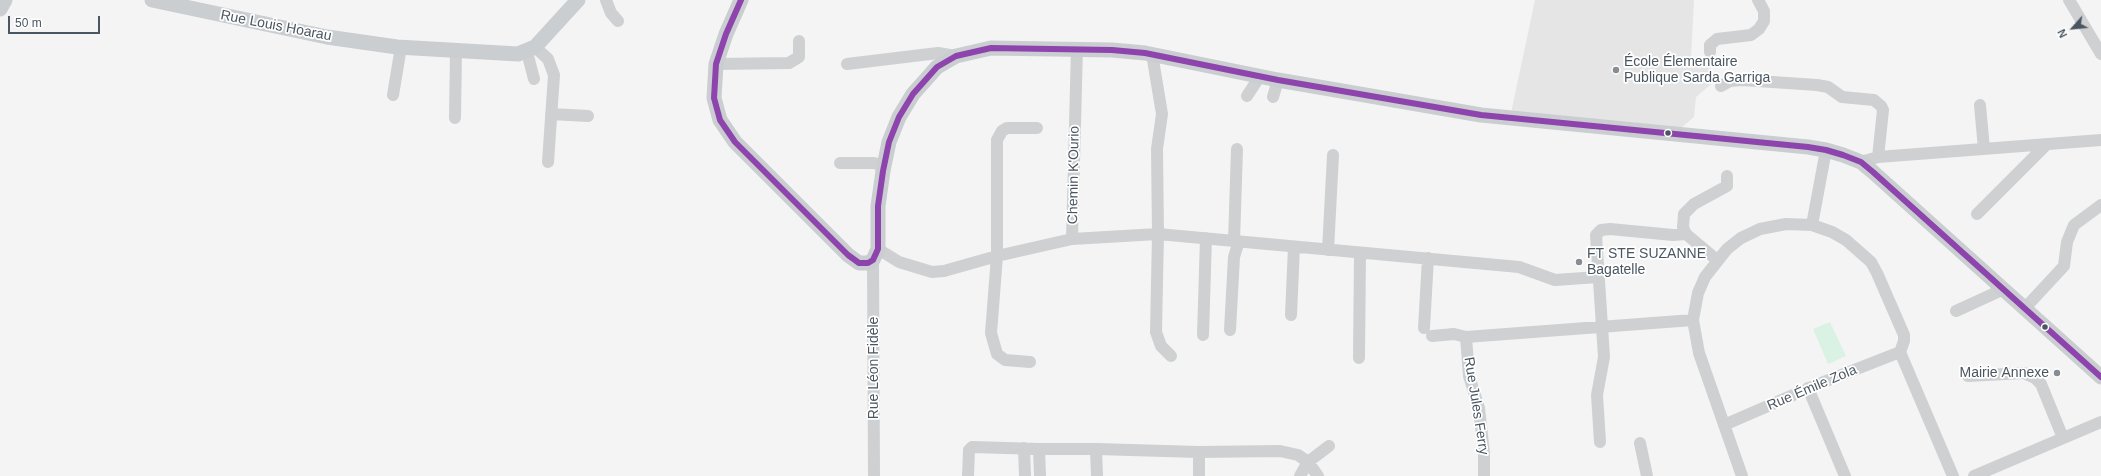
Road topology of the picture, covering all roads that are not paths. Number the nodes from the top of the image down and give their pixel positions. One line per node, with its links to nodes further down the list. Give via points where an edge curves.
1 (5, 0): 8 (main road)
2 (152, 0): 11 (main road, Rue Louis Hoarau, via 327,37)
3 (578, 0): 13 (main road)
4 (606, 0): 9 (street, via 611,13)
5 (741, 0): 19 (main road)
6 (1758, 0): 15 (street, via 1764,11 1764,21 1759,28 1751,35 1717,39 1710,46)
7 (2070, 0): 17 (street)
8 (0, 9)
9 (618, 21)
10 (799, 41): 19 (street, via 799,57 794,62)
11 (401, 47): 14 (main road, Rue Louis Hoarau); 25 (street)
12 (1077, 48): 16 (main road); 18 (main road, via 991,48); 52 (street, Chemin K'Ourio)
13 (531, 50): 14 (main road, Rue Louis Hoarau, via 518,54); 22 (street); 31 (street, via 543,52 553,66)
14 (456, 51): 30 (street)
15 (1710, 52)
16 (1152, 54): 21 (main road); 49 (street, via 1162,114 1157,149)
17 (2101, 54)
18 (956, 56): 20 (street, via 938,53); 44 (main road, via 937,67 913,94 899,117)
19 (716, 64): 57 (main road, via 714,98 720,120 727,132 848,255 859,262 868,263)
20 (847, 64)
21 (1260, 76): 23 (main road); 26 (street)
22 (534, 79)
23 (1278, 80): 27 (street); 38 (main road, via 1481,116)
24 (1721, 86): 40 (street, via 1730,81 1742,80 1817,85 1828,87 1842,97 1874,100 1883,110)
25 (393, 94)
26 (1247, 96)
27 (1273, 97)
28 (1980, 105): 36 (street)
29 (588, 116): 31 (street)
30 (455, 118)
31 (551, 118): 32 (street); 41 (street)
32 (569, 122)
33 (1037, 128): 58 (street, via 1007,128 998,135)
34 (2101, 140): 35 (street)
35 (2047, 144): 36 (street); 47 (street)
36 (1984, 148): 40 (street)
37 (1237, 149): 53 (street)
38 (1826, 150): 42 (main road); 48 (street)
39 (1333, 155): 55 (street)
40 (1878, 157): 42 (street)
41 (548, 162)
42 (1861, 162): 62 (main road)
43 (840, 163): 44 (street, via 874,163)
44 (884, 166): 57 (main road)
45 (1727, 176): 50 (street, via 1727,186 1694,204 1684,214 1683,227)
46 (2101, 205): 63 (street, via 2074,225 2067,242 2064,266)
47 (1977, 214)
48 (1812, 226): 60 (street, via 1786,224 1760,229 1727,248); 71 (street, via 1832,232 1846,240 1871,262 1901,327 1904,341)
49 (1158, 234): 51 (street, Chemin K'Ourio); 52 (street, Chemin K'Ourio); 72 (street, via 1156,332 1161,346)
50 (1686, 234): 60 (street); 61 (street, via 1601,230 1596,235 1595,242)
51 (1206, 238): 53 (street, Chemin K'Ourio); 69 (street)
52 (1072, 239): 58 (street)
53 (1236, 241): 54 (street, Chemin K'Ourio); 68 (street)
54 (1294, 247): 55 (street, Chemin K'Ourio); 65 (street)
55 (1328, 250): 56 (street, Chemin K'Ourio)
56 (1360, 253): 59 (street, Chemin K'Ourio); 73 (street)
57 (875, 255): 58 (street, via 932,272); 89 (street, Rue Léon Fidèle)
58 (997, 256): 74 (street, via 992,342 997,354 1005,360)
59 (1428, 258): 61 (street, Chemin K'Ourio, via 1519,267 1555,280); 70 (street, Rue Jules Ferry, via 1428,332)
60 (1717, 260): 66 (street, via 1698,293)
61 (1598, 277): 67 (street)
62 (2004, 289): 63 (main road); 64 (street)
63 (2025, 308): 76 (main road)
64 (1956, 311)
65 (1290, 315)
66 (1693, 320): 67 (street, Rue Jules Ferry); 79 (street, via 1699,353)
67 (1602, 327): 70 (street, Rue Jules Ferry); 81 (street, via 1603,366 1597,395)
68 (1230, 330)
69 (1203, 335)
70 (1466, 337): 97 (street, Rue Jules Ferry, via 1469,376 1479,408)
71 (1900, 352): 77 (street, Rue Émile Zola); 101 (street)
72 (1171, 356)
73 (1359, 358)
74 (1030, 362)
75 (1968, 376): 80 (street, via 2024,373 2035,378 2041,384)
76 (2101, 377)
77 (1808, 388): 79 (street, Rue Émile Zola); 100 (street)
78 (2101, 422): 80 (street)
79 (1724, 425): 99 (street)
80 (2063, 438): 102 (street)
81 (1600, 442)
82 (1640, 443): 98 (street)
83 (1329, 446): 88 (street)
84 (1024, 448): 85 (street); 90 (street, via 972,447 968,450); 91 (street)
85 (1039, 449): 86 (street); 92 (street)
86 (1096, 449): 87 (street); 93 (street)
87 (1199, 452): 88 (street, via 1280,451 1298,455); 94 (street)
88 (1308, 462): 95 (street); 96 (street)
89 (874, 476)
90 (968, 476)
91 (1025, 476)
92 (1040, 476)
93 (1097, 476)
94 (1199, 476)
95 (1300, 476)
96 (1318, 476)
97 (1484, 476)
98 (1647, 476)
99 (1742, 476)
100 (1845, 476)
101 (1953, 476)
102 (1974, 476)

